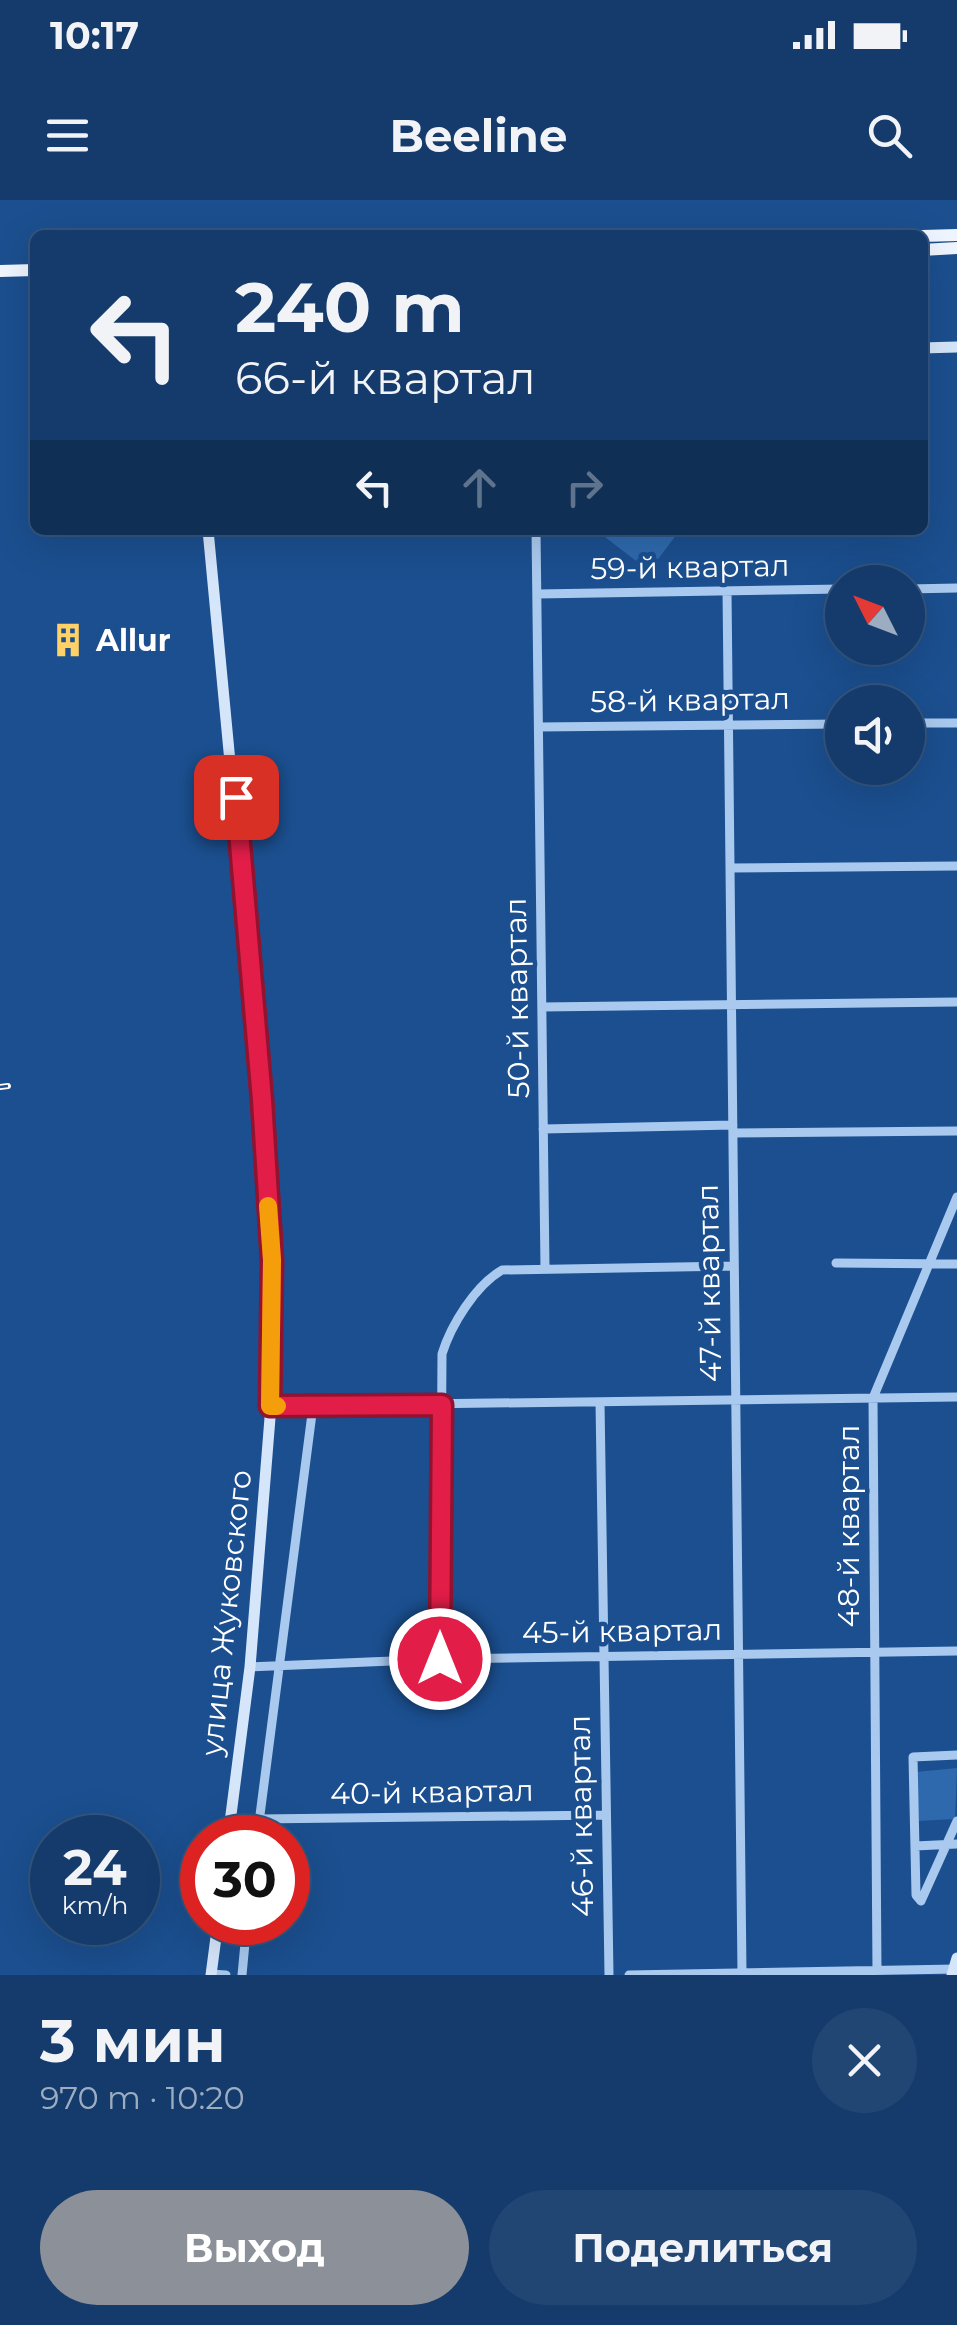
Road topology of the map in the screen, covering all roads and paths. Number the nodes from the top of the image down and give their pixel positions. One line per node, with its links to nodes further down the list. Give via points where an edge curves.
1 (957, 235): 2 (main road)
2 (928, 236)
3 (957, 248): 4 (main road)
4 (928, 250)
5 (30, 270): 6 (main road)
6 (0, 271)
7 (957, 347): 8 (street)
8 (928, 348)
9 (208, 535): 37 (street, улица Жуковского, via 262,1100 272,1260)
10 (536, 535): 15 (street, 50-й квартал)
11 (925, 588): 12 (street)
12 (957, 588)
13 (825, 590): 14 (street, 59-й квартал)
14 (727, 591): 15 (street, 59-й квартал); 19 (street, 47-й квартал)
15 (537, 594): 20 (street, 50-й квартал)
16 (925, 723): 17 (street)
17 (957, 723)
18 (825, 724): 19 (street, 58-й квартал)
19 (728, 725): 20 (street, 58-й квартал); 22 (street, 47-й квартал)
20 (539, 727): 25 (street, 50-й квартал)
21 (957, 866): 22 (street)
22 (730, 868): 24 (street, 47-й квартал)
23 (957, 1002): 24 (street)
24 (732, 1006): 25 (street); 27 (street, 47-й квартал)
25 (542, 1008): 26 (street, 50-й квартал)
26 (543, 1129): 27 (street); 34 (street, 50-й квартал)
27 (733, 1129): 28 (street); 33 (street, 47-й квартал)
28 (957, 1131)
29 (957, 1197): 31 (street)
30 (836, 1263): 31 (street)
31 (929, 1264): 32 (street); 36 (street)
32 (957, 1264)
33 (734, 1266): 34 (street); 38 (street, 47-й квартал)
34 (545, 1269): 40 (street, via 502,1270 488,1278 448,1336)
35 (957, 1397): 36 (street)
36 (873, 1398): 38 (street); 43 (street, 48-й квартал)
37 (271, 1400): 41 (street); 48 (street, улица Жуковского)
38 (736, 1400): 39 (street); 44 (street, 47-й квартал)
39 (600, 1402): 40 (street); 45 (street, 46-й квартал)
40 (442, 1405): 41 (street); 46 (street)
41 (313, 1406): 47 (street)
42 (957, 1651): 43 (street, 45-й квартал)
43 (874, 1652): 44 (street, 45-й квартал); 60 (street)
44 (738, 1654): 45 (street, 45-й квартал); 62 (street, 47-й квартал)
45 (603, 1656): 46 (street, 45-й квартал); 52 (street, 46-й квартал)
46 (440, 1659): 47 (street, 45-й квартал)
47 (281, 1666): 48 (street, 45-й квартал); 51 (street)
48 (250, 1667): 50 (street, улица Жуковского)
49 (957, 1755): 56 (street, via 913,1757)
50 (231, 1815)
51 (260, 1815)
52 (606, 1815): 53 (street, 40-й квартал); 65 (street, 46-й квартал)
53 (310, 1818)
54 (957, 1821): 55 (street)
55 (952, 1843): 56 (street); 56 (street, via 921,1901)
56 (915, 1846)
57 (215, 1945): 61 (street)
58 (245, 1945): 64 (street)
59 (955, 1968): 60 (street)
60 (877, 1972): 62 (street)
61 (211, 1974): 63 (street)
62 (742, 1974): 66 (street)
63 (226, 1975)
64 (242, 1975)
65 (608, 1975)
66 (629, 1975)

